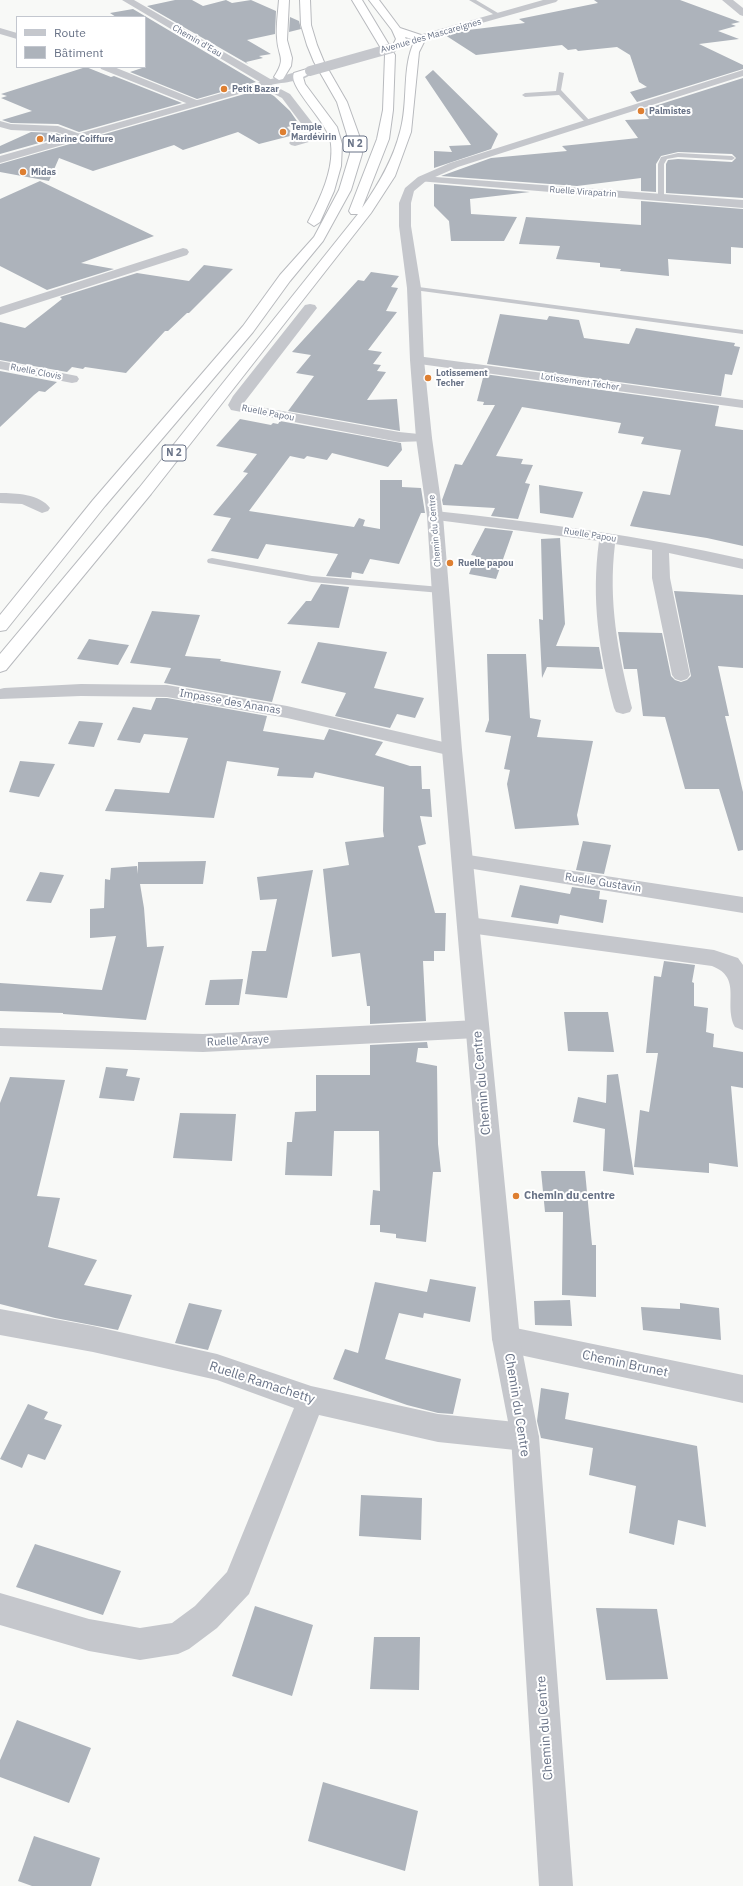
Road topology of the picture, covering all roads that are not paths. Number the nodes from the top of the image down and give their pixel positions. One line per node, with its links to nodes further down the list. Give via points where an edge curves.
1 (127, 0): 23 (street, Chemin d'Eau)
2 (284, 0): 17 (highway, via 282,40)
3 (305, 0): 39 (highway, N 2, via 306,25 312,45 350,120 356,154 345,190 333,215 319,238)
4 (357, 0): 37 (highway, N 2, via 390,55 388,110 383,139)
5 (374, 0): 11 (highway)
6 (472, 0): 10 (lane)
7 (552, 0): 10 (street, Avenue des Mascareignes)
8 (727, 0): 9 (street)
9 (743, 13)
10 (500, 16): 14 (street, Avenue des Mascareignes)
11 (397, 30): 14 (highway); 15 (highway, via 401,38)
12 (0, 31): 13 (street)
13 (16, 36)
14 (421, 38): 15 (street, Avenue des Mascareignes, via 414,43); 16 (highway)
15 (394, 47): 16 (highway); 19 (street, Avenue des Mascareignes, bridge)
16 (414, 52): 37 (highway, via 406,132 389,176 367,210)
17 (287, 58): 19 (highway, via 299,69); 23 (highway, via 286,66)
18 (108, 68): 27 (street)
19 (310, 71): 22 (street); 23 (street)
20 (561, 73): 25 (lane, via 558,90)
21 (743, 73): 28 (street, Chemin du Centre)
22 (298, 76): 23 (street); 24 (highway)
23 (271, 81): 24 (highway); 27 (street); 31 (street, Chemin d'Eau, via 315,134 311,139)
24 (302, 88): 39 (highway, via 335,134 336,159 319,214)
25 (560, 93): 26 (lane); 28 (lane)
26 (525, 95)
27 (195, 103): 30 (street)
28 (588, 122): 34 (street, Chemin du Centre, via 454,165)
29 (0, 124): 30 (street, via 11,127 58,129)
30 (79, 137): 33 (street)
31 (296, 143)
32 (732, 158): 35 (lane, via 678,155 664,157 661,164)
33 (0, 160)
34 (422, 179): 35 (street, Ruelle Virapatrin); 40 (street, Chemin du Centre, via 409,190 405,203 405,226)
35 (660, 198): 36 (street, Ruelle Virapatrin)
36 (743, 204)
37 (344, 238): 58 (highway, N 2, via 145,491)
38 (183, 252): 42 (street)
39 (285, 278): 57 (highway, N 2, via 248,329 99,503)
40 (414, 288): 43 (lane); 44 (street, Chemin du Centre)
41 (310, 308): 48 (street, Ruelle Papou, via 238,399 236,407 398,437)
42 (0, 311)
43 (743, 332)
44 (417, 360): 47 (street, Lotissement Técher); 48 (street, Chemin du Centre)
45 (0, 364): 46 (street, Ruelle Clovis)
46 (72, 379)
47 (743, 404)
48 (424, 438): 51 (street, Chemin du Centre)
49 (0, 498): 50 (street, via 25,500)
50 (42, 508)
51 (435, 516): 52 (street, Ruelle Papou); 56 (street, Chemin du Centre)
52 (608, 538): 53 (street, Ruelle Papou); 61 (street, via 602,588 606,634)
53 (660, 548): 55 (street, Ruelle Papou, via 697,553); 59 (street, via 661,578)
54 (212, 561): 56 (lane, via 312,579)
55 (743, 564)
56 (441, 590): 62 (street, Chemin du Centre)
57 (0, 626)
58 (0, 666)
59 (681, 675)
60 (4, 694): 62 (street, Impasse des Ananas, via 81,690 167,691 287,712)
61 (623, 708)
62 (452, 750): 63 (street, Chemin du Centre)
63 (462, 861): 64 (street, Ruelle Gustavin); 65 (street, Chemin du Centre)
64 (743, 905)
65 (469, 925): 66 (street, via 714,958 730,964 741,979); 67 (street, Chemin du Centre)
66 (743, 1021)
67 (477, 1029): 68 (street, Ruelle Araye, via 203,1043); 70 (street, Chemin du Centre)
68 (0, 1038)
69 (0, 1322): 72 (street, Ruelle Ramachetty, via 93,1339 217,1367)
70 (506, 1339): 71 (street, Chemin Brunet); 73 (street, Chemin du Centre)
71 (743, 1389)
72 (311, 1400): 73 (street, Ruelle Ramachetty, via 438,1428); 74 (street, via 238,1583 206,1617 178,1638 140,1644 89,1635)
73 (525, 1437): 75 (street, Chemin du Centre)
74 (0, 1609)
75 (556, 1886)

